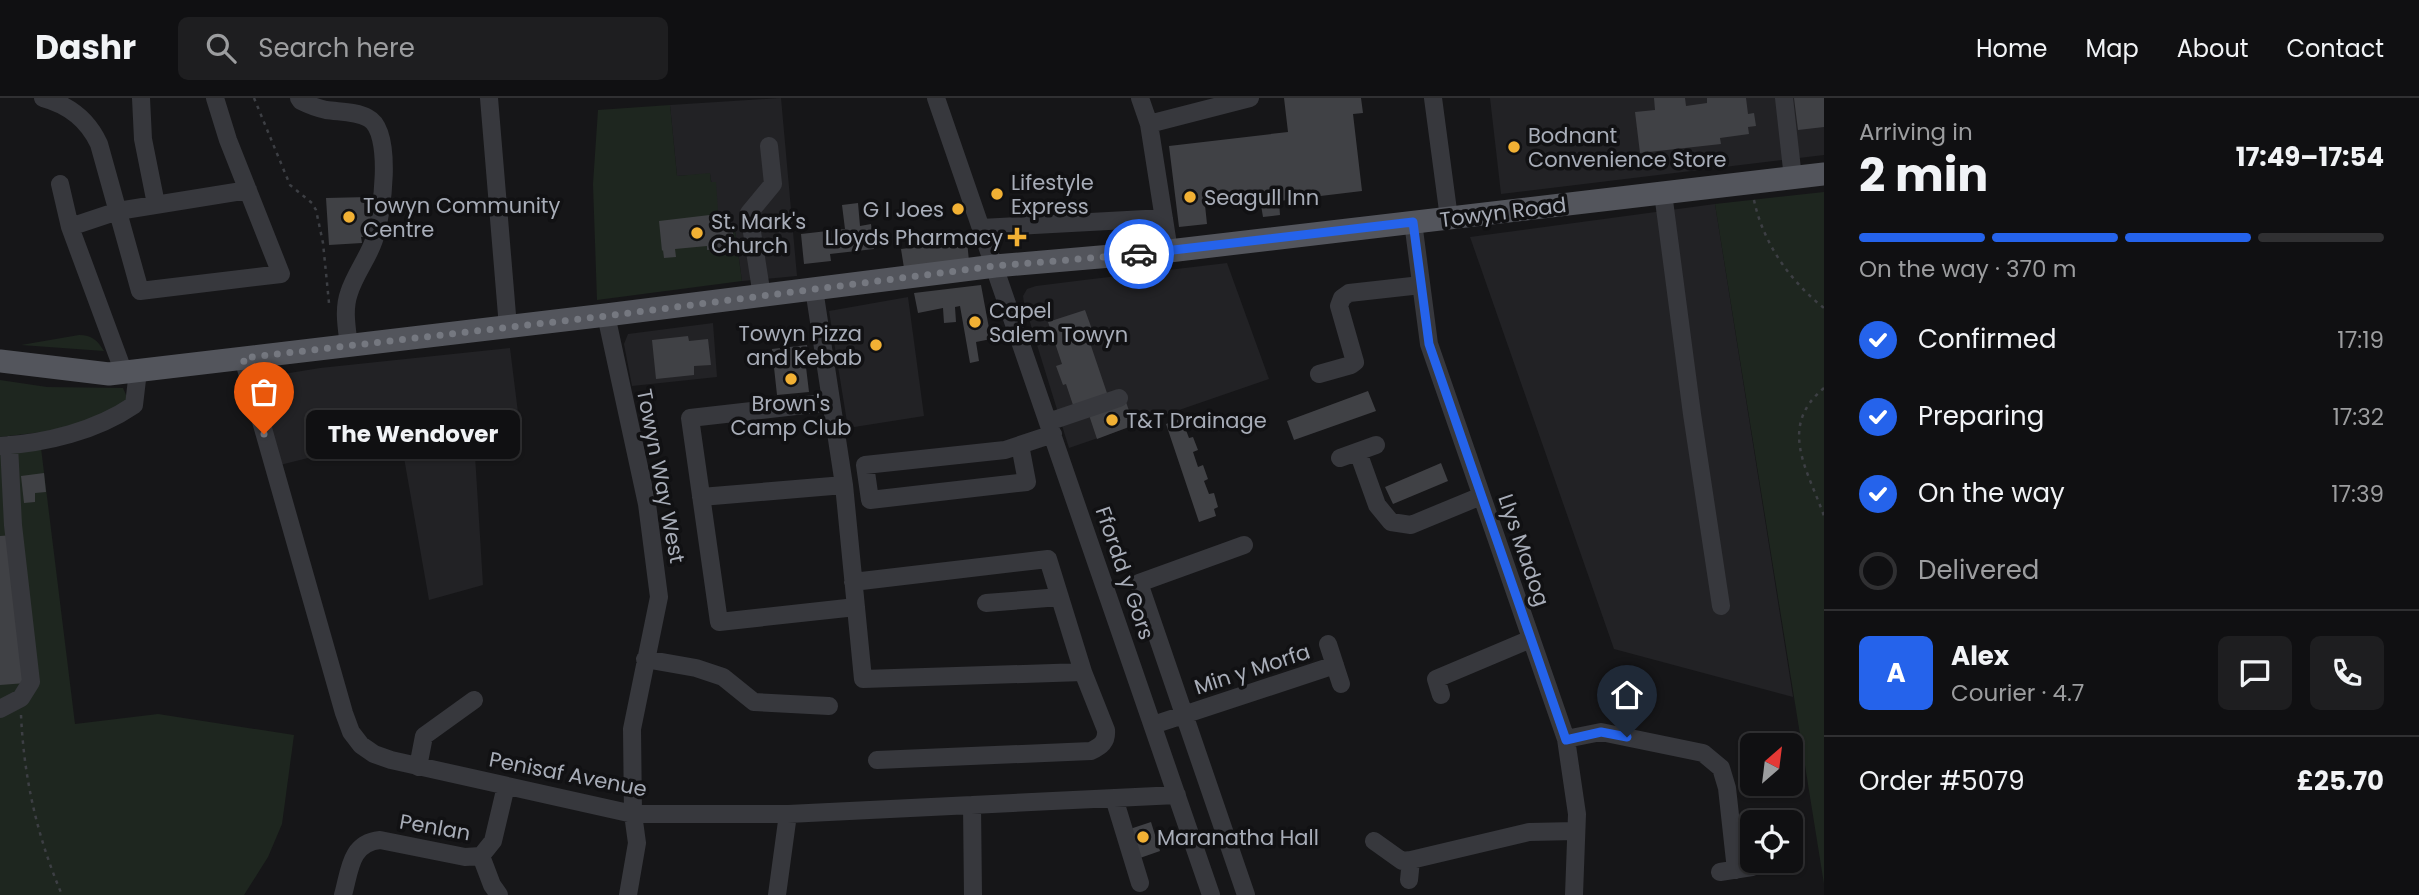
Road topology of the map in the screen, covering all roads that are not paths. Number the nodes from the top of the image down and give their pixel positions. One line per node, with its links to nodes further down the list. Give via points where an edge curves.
1 (141, 98): 18 (street, via 143,139)
2 (215, 98): 16 (street)
3 (299, 98): 32 (street, via 313,106 370,118 383,143 381,205 374,242 348,293)
4 (489, 98): 31 (street)
5 (936, 98): 24 (street, Ffordd y Gors)
6 (1140, 98): 11 (street)
7 (1250, 98): 11 (street)
8 (1433, 98): 21 (street)
9 (1784, 98): 14 (street)
10 (53, 100): 19 (street, via 92,128)
11 (1149, 124): 20 (street)
12 (769, 146): 29 (street, via 773,184 749,213)
13 (1824, 174): 14 (main road, Towyn Road)
14 (1793, 178): 17 (main road, Towyn Road)
15 (60, 184): 23 (street)
16 (248, 190): 18 (street); 19 (street, via 281,274 140,290)
17 (1663, 193): 21 (main road, Towyn Road); 53 (street)
18 (156, 204): 19 (street)
19 (118, 211): 23 (street)
20 (1164, 218): 24 (street); 25 (street)
21 (1449, 218): 22 (main road, Towyn Road)
22 (1413, 222): 25 (main road, Towyn Road); 27 (street, Llys Madog)
23 (70, 227): 35 (street)
24 (981, 228): 26 (street, Ffordd y Gors)
25 (1169, 251): 26 (main road, Towyn Road)
26 (995, 266): 28 (main road, Towyn Road); 39 (street, Ffordd y Gors)
27 (1421, 285): 36 (street, via 1349,293 1342,298 1339,306 1355,362); 46 (street, Llys Madog, via 1429,344)
28 (814, 289): 29 (main road, Towyn Road); 38 (street)
29 (762, 296): 30 (main road, Towyn Road)
30 (606, 316): 31 (main road, Towyn Road); 57 (street, Towyn Way West, via 655,560 659,597)
31 (508, 327): 32 (main road, Towyn Road)
32 (349, 346): 33 (main road, Towyn Road)
33 (243, 358): 35 (main road, Towyn Road); 69 (street, Penisaf Avenue, via 351,732 374,754)
34 (0, 361): 35 (main road, Towyn Road, via 109,374)
35 (131, 372): 40 (street, via 134,405 114,419 90,429)
36 (1319, 374)
37 (1119, 398): 39 (street)
38 (831, 402): 45 (street); 47 (street, via 690,418)
39 (1051, 428): 41 (street); 66 (street, Ffordd y Gors)
40 (5, 445): 48 (street)
41 (1020, 445): 41 (street, via 865,465 870,500 1027,482)
42 (1376, 445): 43 (street)
43 (1358, 452): 44 (street); 46 (street, via 1377,505 1391,522 1410,525)
44 (1340, 458)
45 (844, 485): 47 (street); 50 (street)
46 (1481, 496): 55 (street, Llys Madog)
47 (701, 497): 54 (street, via 719,622)
48 (6, 507): 64 (street, via 31,682 21,698)
49 (1244, 545): 65 (street, Min y Morfa, via 1139,583)
50 (853, 582): 51 (street, via 1048,558); 54 (street)
51 (1060, 597): 52 (street); 59 (street)
52 (986, 603)
53 (1720, 606)
54 (856, 607): 59 (street, via 863,679)
55 (1531, 639): 61 (street, via 1436,680); 67 (street, Llys Madog)
56 (1328, 645): 58 (street, Min y Morfa)
57 (645, 659): 63 (street, via 723,677 754,702); 74 (street, Towyn Way West, via 632,729)
58 (1335, 665): 60 (street, Min y Morfa); 65 (street, Min y Morfa)
59 (1083, 673): 68 (street, via 1107,737 1091,751)
60 (1341, 684)
61 (1441, 695)
62 (474, 700): 69 (street, via 424,736)
63 (829, 706)
64 (0, 709)
65 (1184, 715): 66 (street, Min y Morfa); 89 (street, Min y Morfa)
66 (1153, 725): 71 (street, Ffordd y Gors)
67 (1566, 740): 76 (street, Llys Madog); 80 (street, via 1601,732 1703,753 1721,768 1727,788)
68 (877, 760)
69 (418, 767): 70 (street, Penisaf Avenue)
70 (506, 786): 74 (street, Penisaf Avenue); 78 (street, Penlan, via 493,841)
71 (1177, 795): 72 (street, Penisaf Avenue); 88 (street, Ffordd y Gors)
72 (1114, 798): 73 (street, Penisaf Avenue); 82 (street)
73 (972, 805): 75 (street, Penisaf Avenue); 87 (street)
74 (633, 814): 75 (street, Penisaf Avenue); 85 (street, Towyn Way West, via 637,843)
75 (788, 814): 86 (street)
76 (1576, 831): 79 (street, via 1530,832); 90 (street, Llys Madog)
77 (1374, 841): 79 (street, via 1402,861)
78 (481, 856): 83 (street); 84 (street, Penlan, via 370,841 354,855)
79 (1411, 860): 81 (street)
80 (1736, 870)
81 (1409, 880)
82 (1140, 883)
83 (496, 890)
84 (344, 895)
85 (628, 895)
86 (778, 895)
87 (973, 895)
88 (1211, 895)
89 (1246, 895)
90 (1574, 895)

